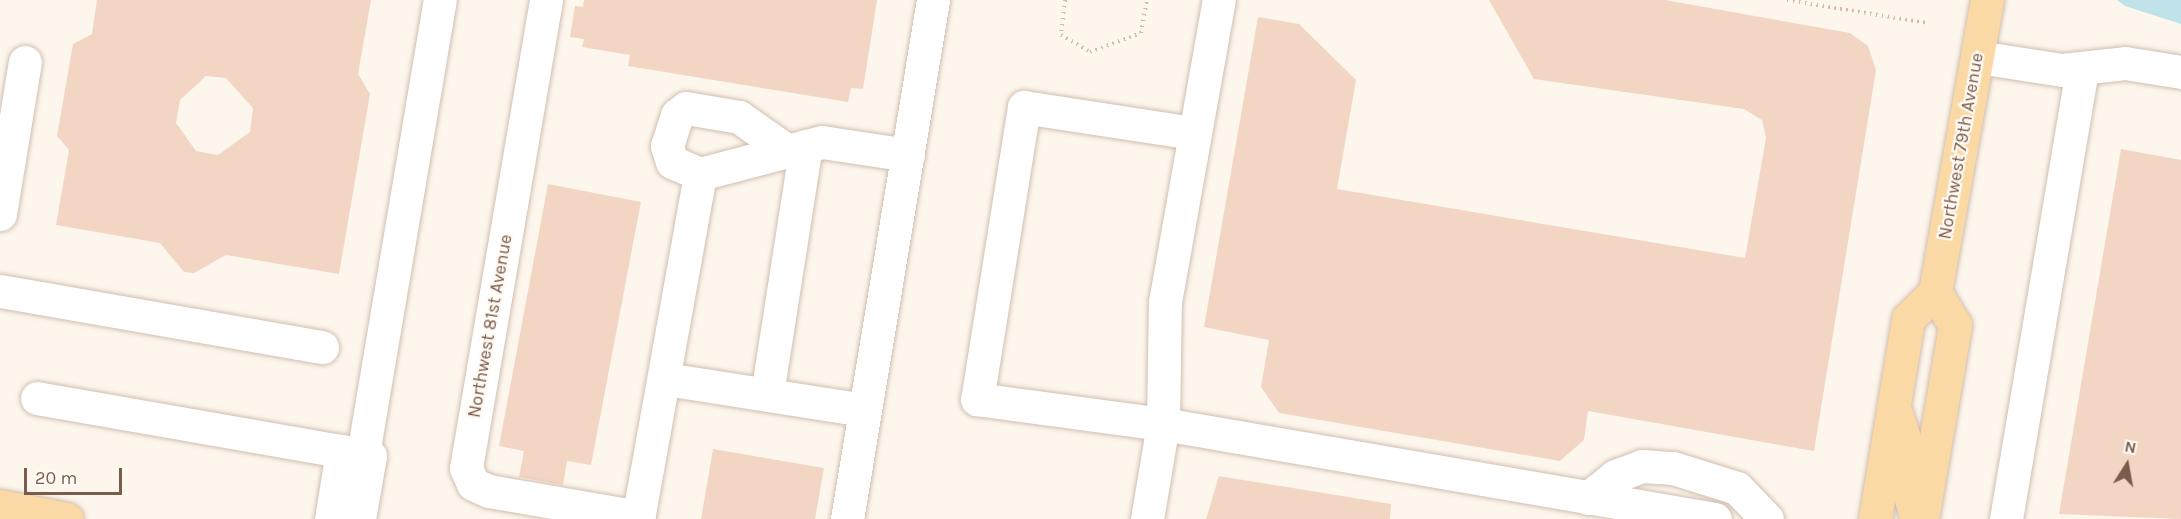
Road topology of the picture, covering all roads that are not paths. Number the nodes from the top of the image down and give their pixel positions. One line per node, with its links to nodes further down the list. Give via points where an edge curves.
1 (440, 0): 24 (lane)
2 (546, 0): 27 (lane, Northwest 81st Avenue, via 466,468 473,484 489,491)
3 (933, 0): 12 (lane)
4 (1219, 0): 10 (lane)
5 (1987, 0): 6 (main road, Northwest 79th Avenue)
6 (1978, 57): 8 (lane); 16 (main road, Northwest 79th Avenue)
7 (25, 62): 14 (lane)
8 (2082, 71): 9 (lane, via 2125,63); 38 (lane)
9 (2181, 72)
10 (1192, 133): 23 (lane, via 1165,302); 23 (lane, via 1024,107 976,399)
11 (797, 148): 12 (lane, via 822,142); 13 (lane); 13 (lane, via 739,117 686,108 677,115 667,146 672,162); 19 (lane)
12 (908, 155): 22 (lane)
13 (700, 174): 18 (lane)
14 (0, 214)
15 (0, 291): 17 (lane)
16 (1935, 292): 21 (main road, via 1908,319); 37 (main road, via 1955,325)
17 (322, 347)
18 (666, 379): 19 (lane); 27 (lane)
19 (767, 394): 22 (lane)
20 (37, 398): 24 (lane)
21 (1894, 406): 35 (main road); 36 (main road, via 1910,456 1907,485)
22 (865, 410): 31 (lane)
23 (1163, 424): 25 (lane); 32 (lane)
24 (359, 453): 29 (lane); 30 (lane)
25 (1588, 498): 33 (lane); 34 (lane, via 1615,477 1642,466 1673,468 1737,488)
26 (0, 507): 28 (main road)
27 (638, 518)
28 (67, 519)
29 (331, 519)
30 (359, 519)
31 (847, 519)
32 (1147, 519)
33 (1715, 519)
34 (1767, 519)
35 (1875, 519)
36 (1917, 519)
37 (1922, 519)
38 (2006, 519)

